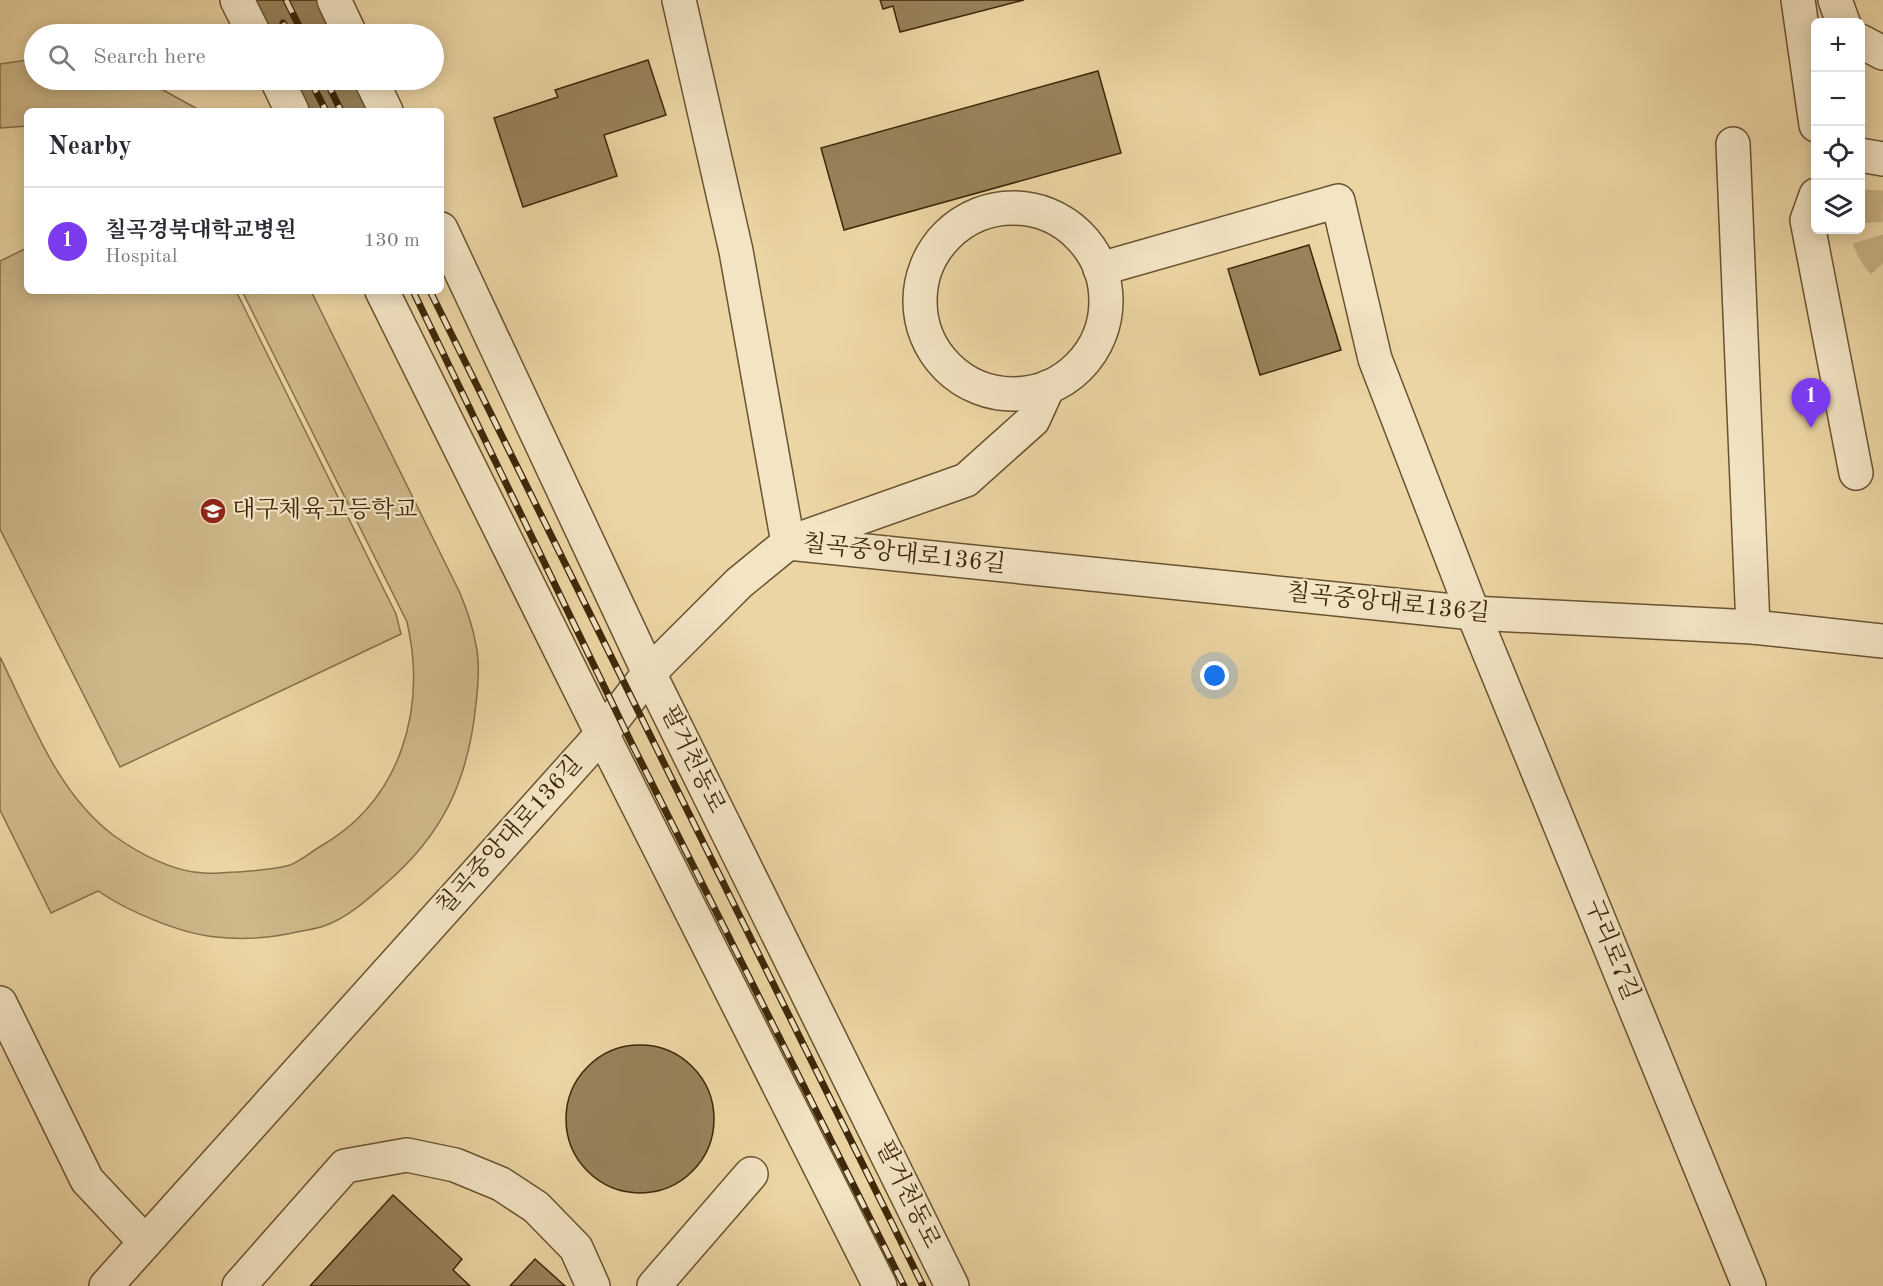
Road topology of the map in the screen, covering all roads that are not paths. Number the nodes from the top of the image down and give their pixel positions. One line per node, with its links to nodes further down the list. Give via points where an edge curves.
1 (237, 0): 7 (street)
2 (334, 0): 8 (street)
3 (679, 0): 25 (street, via 736,251)
4 (1798, 0): 13 (street)
5 (1835, 0): 6 (street)
6 (1842, 18)
7 (249, 24)
8 (345, 24)
9 (1865, 44): 10 (street)
10 (1883, 53)
11 (282, 90): 14 (street)
12 (376, 90): 15 (street)
13 (1811, 96)
14 (291, 108)
15 (385, 108)
16 (1733, 144): 27 (street)
17 (1865, 156): 18 (street)
18 (1883, 159)
19 (1811, 208): 24 (street, via 1807,220)
20 (444, 235): 29 (street, 팔거천동로)
21 (1100, 269): 23 (street, via 1106,291 1104,321 1093,348 1074,371); 23 (street, via 1081,237 1058,219 1030,209 1000,208 970,218 944,237 927,263 920,294 922,325 935,353 957,376 986,390 1007,393); 26 (street, 구리로7길, via 1338,201 1375,359)
22 (383, 294): 30 (street)
23 (1048, 387): 25 (street, via 1033,420 966,480)
24 (1857, 473)
25 (788, 543): 26 (street, 칠곡중앙대로136길); 29 (street, 칠곡중앙대로136길, via 739,583)
26 (1473, 613): 27 (street, 칠곡중앙대로136길); 40 (street, 구리로7길)
27 (1753, 627): 28 (street, 칠곡중앙대로136길)
28 (1883, 641)
29 (649, 673): 30 (street, 칠곡중앙대로136길); 39 (street, 팔거천동로)
30 (602, 734): 33 (street, 칠곡중앙대로136길); 38 (street)
31 (0, 1003): 33 (street, via 87,1180)
32 (751, 1174): 37 (street)
33 (145, 1242): 34 (street, 칠곡중앙대로136길)
34 (106, 1286)
35 (239, 1286): 36 (street, via 345,1166 407,1155 455,1165 501,1184 536,1208 576,1248)
36 (593, 1286)
37 (654, 1286)
38 (880, 1286)
39 (952, 1286)
40 (1749, 1286)

